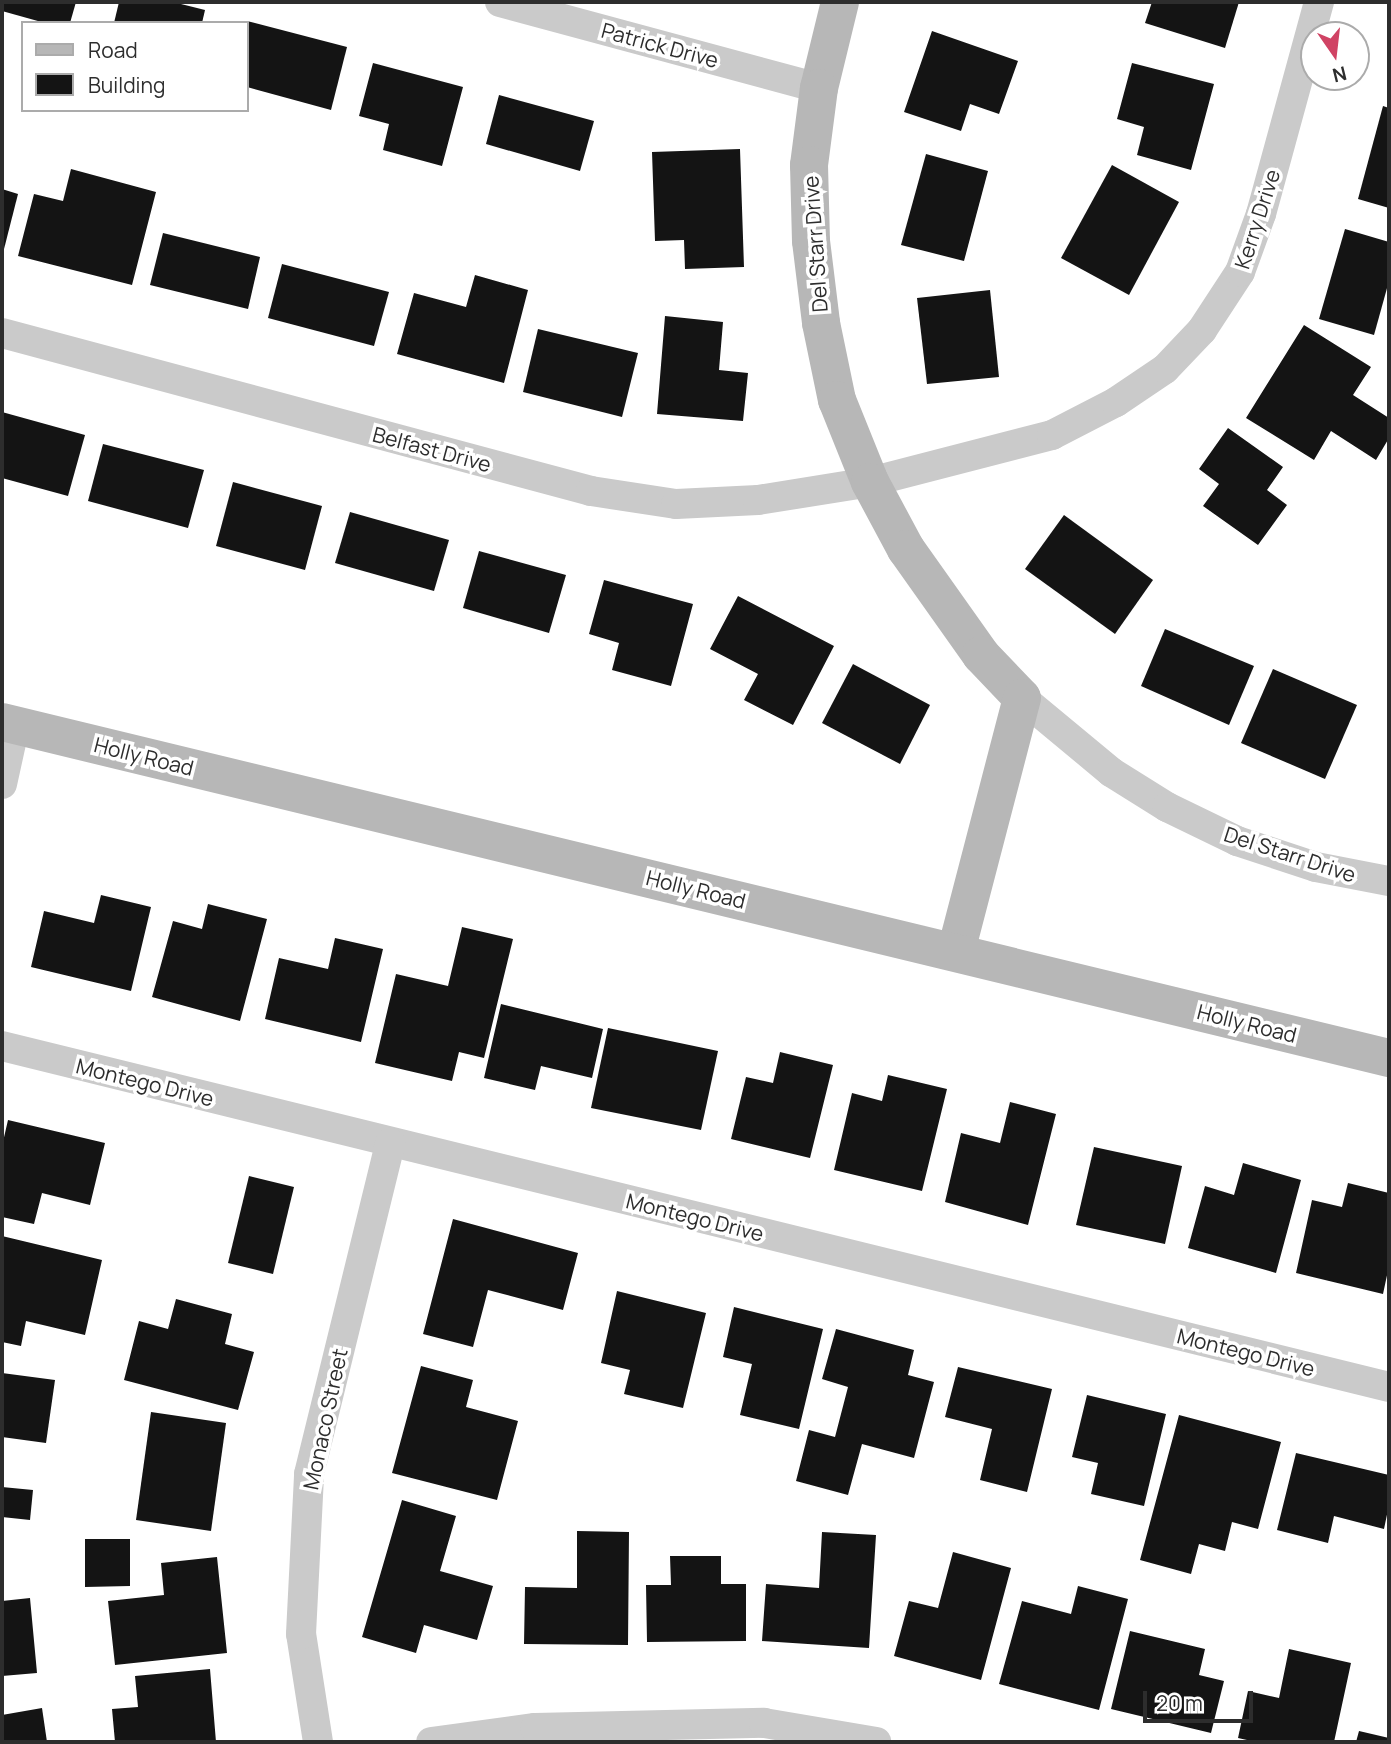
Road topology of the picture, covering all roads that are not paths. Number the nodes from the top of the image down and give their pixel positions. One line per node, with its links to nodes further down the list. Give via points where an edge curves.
1 (500, 2): 4 (street, Patrick Drive)
2 (840, 2): 4 (main road, Del Starr Drive)
3 (1319, 2): 6 (street, Kerry Drive, via 1261,214 1240,272 1202,330 1164,369 1116,402 1052,435)
4 (820, 88): 6 (main road, Del Starr Drive, via 809,165 811,241 821,323 837,400)
5 (2, 333): 6 (street, Belfast Drive, via 591,491 676,504 758,500)
6 (870, 482): 7 (main road, Del Starr Drive, via 938,598 981,655)
7 (1022, 698): 10 (street, Del Starr Drive, via 1111,772 1167,807 1237,841 1316,867); 11 (main road)
8 (9, 723): 9 (street); 11 (main road, Holly Road)
9 (2, 785)
10 (1389, 881)
11 (956, 951): 13 (main road, Holly Road)
12 (2, 1046): 14 (street, Montego Drive)
13 (1389, 1058)
14 (390, 1143): 15 (street, Montego Drive); 16 (street, Monaco Street, via 309,1474 301,1634)
15 (1389, 1387)
16 (318, 1742)
17 (430, 1742): 18 (street, via 535,1728 764,1723)
18 (876, 1742)

